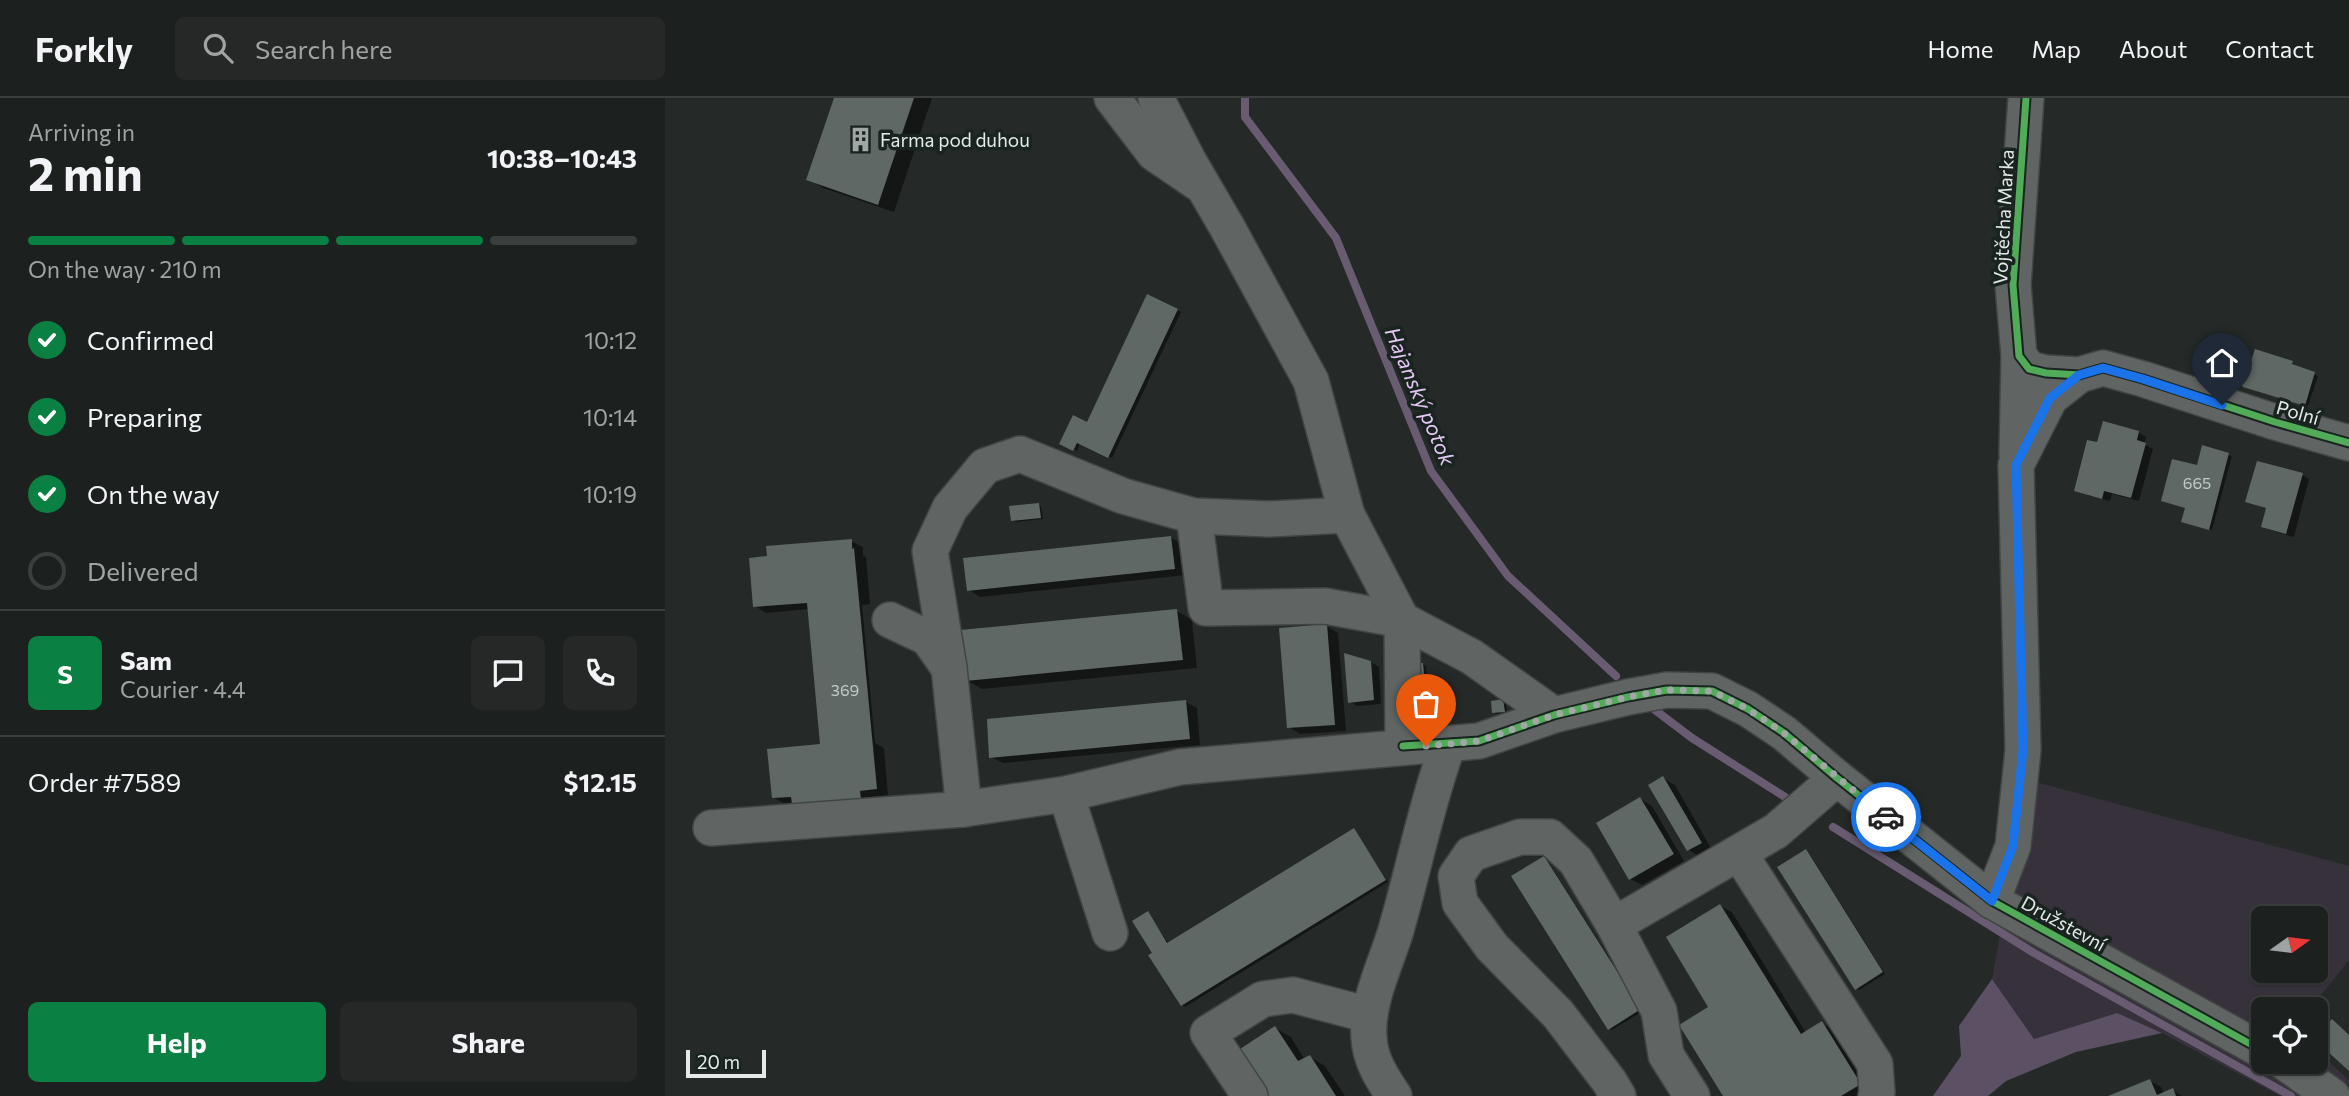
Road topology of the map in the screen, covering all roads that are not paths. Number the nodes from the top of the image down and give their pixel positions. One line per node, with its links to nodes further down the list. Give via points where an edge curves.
1 (1112, 98): 4 (street, via 1154,153)
2 (1156, 98): 4 (street)
3 (2026, 98): 5 (street, Vojtěcha Marka, via 2013,285)
4 (1203, 186): 9 (street, via 1311,381)
5 (2019, 356): 6 (street, via 2029,369); 8 (street, Vojtěcha Marka)
6 (2079, 375): 7 (street, Polní, via 2103,368); 8 (street, Vojtěcha Marka, via 2050,398)
7 (2349, 443)
8 (2016, 465): 22 (street, Vojtěcha Marka, via 2023,750 2013,846)
9 (1347, 515): 10 (street); 12 (street)
10 (1194, 516): 12 (street, via 1206,608 1325,606); 13 (street, via 1123,496 1020,454 985,466 950,508 930,551)
11 (890, 620): 13 (street, via 928,638)
12 (1402, 620): 14 (street, via 1472,657); 16 (street)
13 (949, 668): 19 (street)
14 (1554, 715): 15 (street, Družstevní, via 1479,741); 17 (street, Družstevní, via 1667,690 1712,691 1784,733)
15 (1448, 745): 16 (street, Družstevní); 25 (street)
16 (1403, 746): 18 (street, Družstevní, via 1180,767)
17 (1837, 778): 21 (street, via 1776,831); 22 (street, Družstevní)
18 (1066, 794): 19 (street, Družstevní); 24 (street)
19 (964, 808): 20 (street, Družstevní)
20 (711, 828)
21 (1739, 853): 23 (street); 32 (street, via 1875,1064)
22 (1992, 901): 26 (street, Družstevní)
23 (1613, 925): 30 (street, via 1576,861 1550,837 1520,837 1471,854 1456,876 1460,903 1492,947 1557,1014); 31 (street, via 1659,1011 1666,1055)
24 (1110, 933)
25 (1369, 1015): 28 (street, via 1293,995 1263,999 1208,1033); 29 (street, via 1369,1040 1377,1069)
26 (2251, 1044)
27 (2301, 1074): 33 (street)
28 (1249, 1096)
29 (1394, 1096)
30 (1618, 1096)
31 (1692, 1096)
32 (1875, 1096)
33 (2332, 1096)

